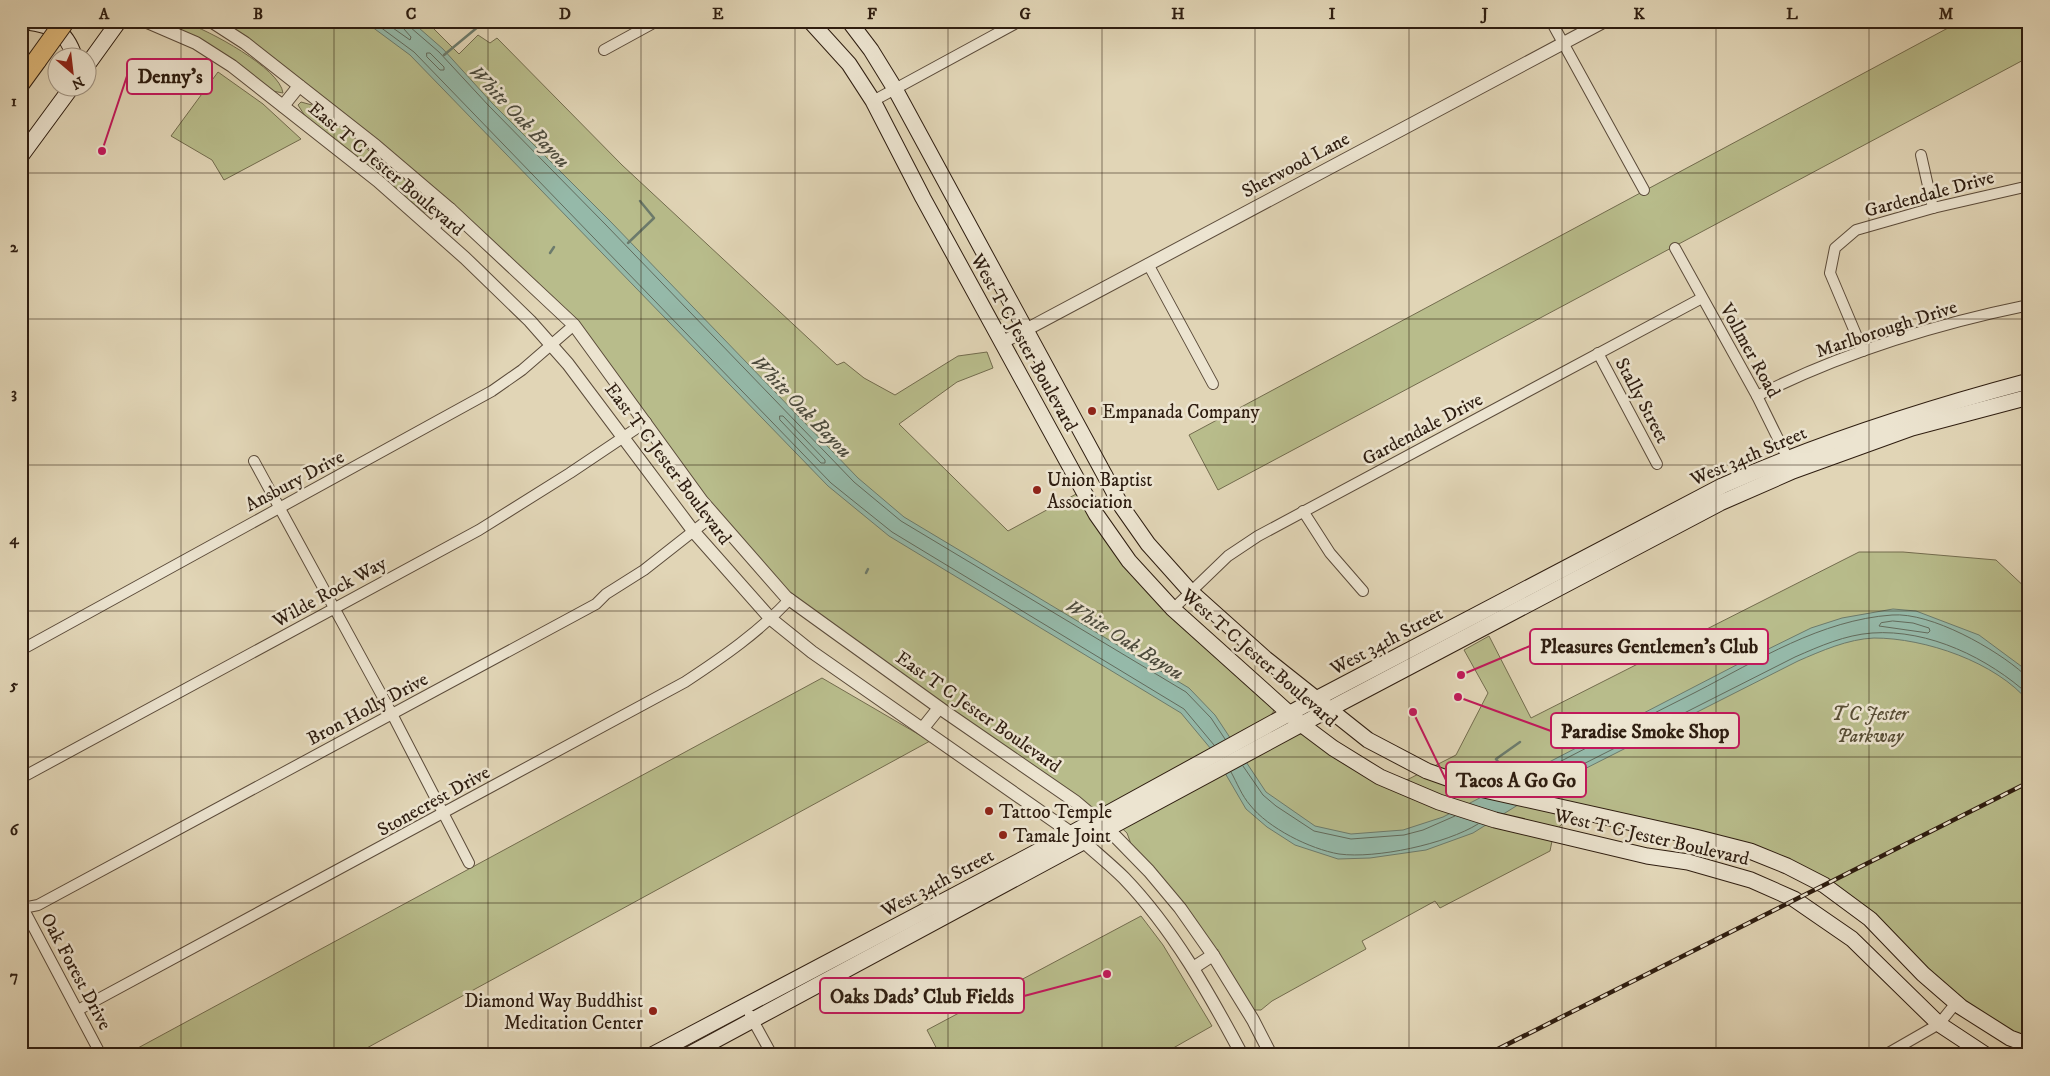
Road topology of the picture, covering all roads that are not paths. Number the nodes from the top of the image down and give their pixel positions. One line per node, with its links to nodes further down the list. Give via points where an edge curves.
1 (65, 21): 16 (highway, bridge)
2 (119, 21): 14 (main road)
3 (145, 21): 21 (street, East T C Jester Boulevard, via 219,57)
4 (211, 21): 17 (street, East T C Jester Boulevard, via 245,43)
5 (657, 21): 15 (street)
6 (810, 21): 20 (main road, West T C Jester Boulevard, via 849,64)
7 (848, 21): 18 (main road, West T C Jester Boulevard)
8 (1020, 21): 18 (street)
9 (1551, 21): 12 (street)
10 (1605, 21): 12 (street, Sherwood Lane)
11 (22, 22): 13 (main road, via 52,26 63,33)
12 (1563, 44): 25 (street); 30 (street, Sherwood Lane)
13 (72, 48)
14 (98, 50)
15 (604, 50)
16 (21, 82)
17 (299, 86): 21 (street); 27 (street, East T C Jester Boulevard)
18 (895, 89): 20 (street); 34 (main road, West T C Jester Boulevard)
19 (64, 98): 23 (main road)
20 (873, 101): 35 (main road, West T C Jester Boulevard)
21 (283, 106): 28 (street, East T C Jester Boulevard)
22 (1920, 155): 26 (street)
23 (21, 156)
24 (2029, 186): 26 (street, Gardendale Drive)
25 (1644, 190)
26 (1934, 208): 37 (street, Gardendale Drive, via 1856,230 1835,248 1830,273)
27 (450, 209): 28 (street); 33 (street, East T C Jester Boulevard)
28 (432, 228): 36 (street, East T C Jester Boulevard)
29 (1675, 248): 31 (street, Vollmer Road)
30 (1148, 264): 34 (street, Sherwood Lane); 40 (street)
31 (1702, 298): 38 (street, Gardendale Drive); 41 (street, Vollmer Road)
32 (2029, 305): 37 (street, Marlborough Drive)
33 (574, 325): 36 (street, Ansbury Drive); 44 (street, East T C Jester Boulevard)
34 (1026, 329): 35 (street, Sherwood Lane); 53 (main road, West T C Jester Boulevard, via 1122,507 1148,544)
35 (1003, 342): 57 (main road, West T C Jester Boulevard, via 1096,514 1129,561)
36 (551, 345): 45 (street, East T C Jester Boulevard); 49 (street, Ansbury Drive, via 492,392)
37 (1863, 351): 41 (street, Marlborough Drive, via 1818,367)
38 (1598, 353): 47 (street, Stally Street); 50 (street, Gardendale Drive)
39 (2029, 381): 43 (main road, West 34th Street)
40 (1213, 384)
41 (1757, 396): 48 (street, Vollmer Road)
42 (2029, 398): 43 (main road, West 34th Street)
43 (1910, 421): 48 (main road, West 34th Street)
44 (646, 422): 45 (street, Wilde Rock Way); 51 (street, East T C Jester Boulevard)
45 (624, 436): 52 (street, East T C Jester Boulevard); 56 (street, Wilde Rock Way, via 479,530)
46 (254, 461): 49 (street)
47 (1657, 464)
48 (1790, 464): 60 (main road, West 34th Street, via 1722,486); 62 (main road, West 34th Street)
49 (279, 508): 56 (street); 59 (street, Ansbury Drive)
50 (1304, 511): 53 (street, Gardendale Drive, via 1228,556); 54 (street, via 1330,553)
51 (714, 516): 52 (street, Bron Holly Drive); 55 (street, East T C Jester Boulevard)
52 (694, 532): 58 (street, East T C Jester Boulevard); 63 (street, Bron Holly Drive, via 596,604)
53 (1190, 591): 57 (street, Gardendale Drive); 60 (main road, West T C Jester Boulevard)
54 (1363, 591)
55 (790, 599): 58 (street, Stonecrest Drive); 61 (street, East T C Jester Boulevard)
56 (334, 609): 63 (street); 69 (street, Wilde Rock Way)
57 (1173, 609): 64 (main road, West T C Jester Boulevard)
58 (771, 619): 66 (street, East T C Jester Boulevard, via 812,652); 71 (street, Stonecrest Drive, via 725,656 685,682)
59 (21, 650)
60 (1316, 699): 62 (main road, West T C Jester Boulevard); 64 (main road, West 34th Street)
61 (939, 708): 66 (street); 72 (street, East T C Jester Boulevard, via 1076,802)
62 (1329, 710): 65 (main road, West 34th Street); 68 (main road, West T C Jester Boulevard, via 1368,740)
63 (392, 714): 71 (street); 78 (street, Bron Holly Drive, via 38,905)
64 (1290, 714): 65 (main road, West T C Jester Boulevard); 67 (main road, West 34th Street)
65 (1301, 724): 67 (main road, West 34th Street); 70 (main road, West T C Jester Boulevard, via 1380,777)
66 (923, 728): 73 (street, East T C Jester Boulevard)
67 (1267, 735): 72 (main road, West 34th Street)
68 (1427, 770): 70 (main road); 74 (main road, West T C Jester Boulevard, via 1475,788)
69 (21, 778)
70 (1418, 792): 76 (main road, West T C Jester Boulevard, via 1495,820 1647,856)
71 (444, 814): 77 (street); 86 (street, Stonecrest Drive)
72 (1102, 824): 73 (main road, West 34th Street); 75 (main road, West 34th Street); 82 (street, East T C Jester Boulevard, via 1169,895)
73 (1071, 834): 75 (street, East T C Jester Boulevard); 79 (main road, West 34th Street)
74 (1695, 837): 76 (main road); 80 (main road, West T C Jester Boulevard, via 1750,851 1787,866 1824,884)
75 (1084, 842): 79 (main road, West 34th Street); 83 (street, East T C Jester Boulevard, via 1124,878 1156,915)
76 (1688, 862): 81 (main road, West T C Jester Boulevard, via 1751,880 1794,900)
77 (469, 863)
78 (22, 906): 86 (street, Oak Forest Drive)
79 (940, 911): 85 (main road, West 34th Street); 87 (main road, West 34th Street)
80 (1870, 919): 81 (main road); 84 (main road, West T C Jester Boulevard)
81 (1852, 939): 88 (main road, West T C Jester Boulevard)
82 (1213, 955): 83 (street); 95 (street)
83 (1193, 968): 94 (street, East T C Jester Boulevard)
84 (1956, 1003): 88 (street); 89 (main road, West T C Jester Boulevard, via 2010,1038)
85 (745, 1005): 87 (street); 91 (main road, West 34th Street)
86 (78, 1010): 90 (street, Oak Forest Drive)
87 (753, 1020): 92 (main road, West 34th Street); 93 (street)
88 (1940, 1024): 96 (street); 97 (main road, West T C Jester Boulevard)
89 (2029, 1046)
90 (102, 1055)
91 (652, 1055)
92 (688, 1055)
93 (772, 1055)
94 (1242, 1055)
95 (1271, 1055)
96 (1885, 1055)
97 (1986, 1055)

